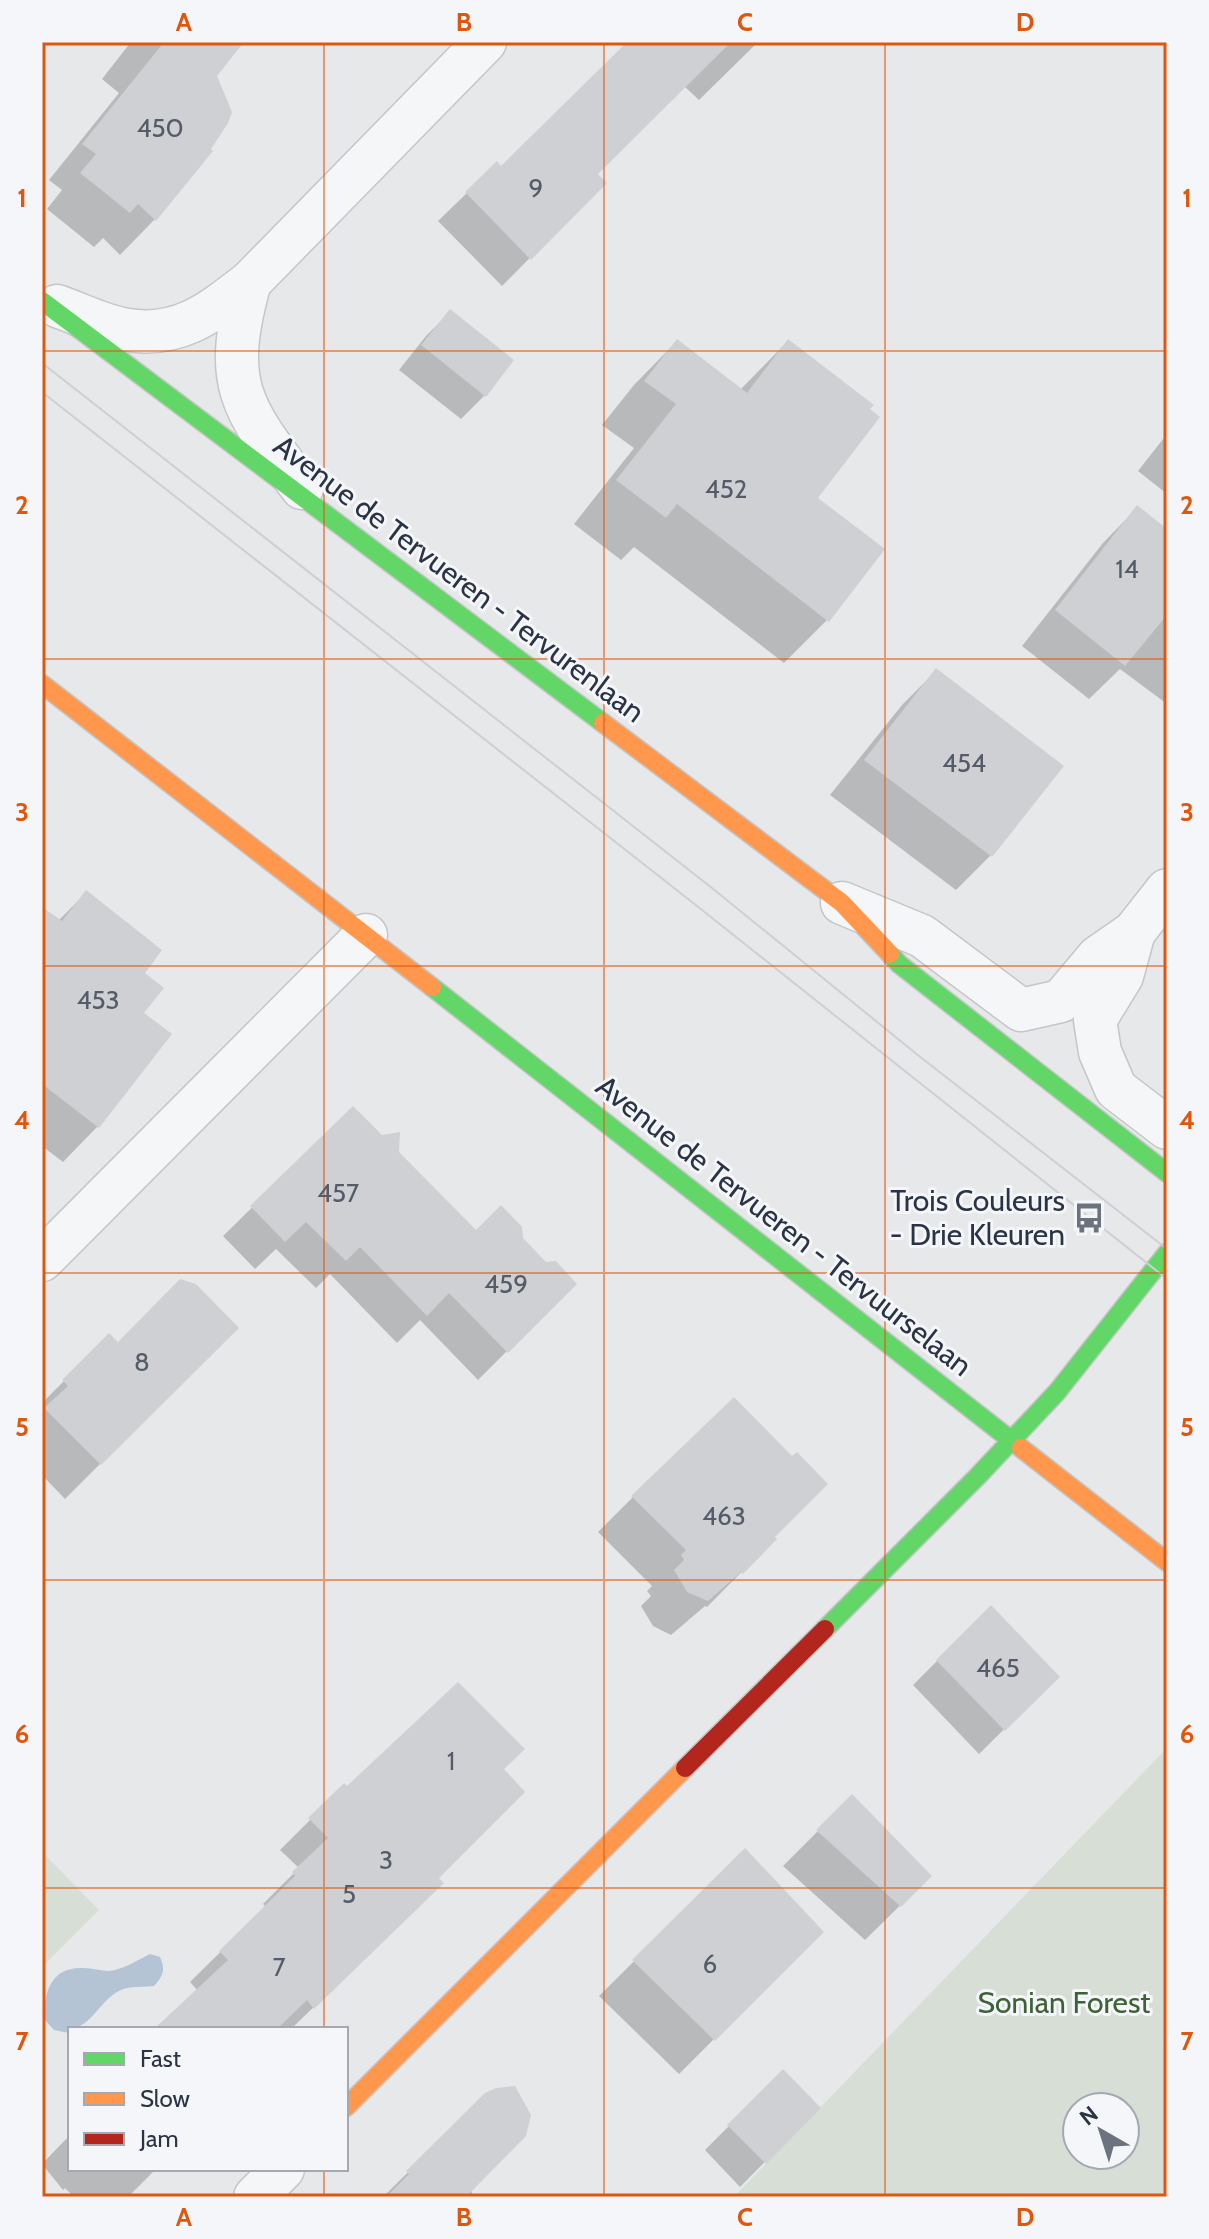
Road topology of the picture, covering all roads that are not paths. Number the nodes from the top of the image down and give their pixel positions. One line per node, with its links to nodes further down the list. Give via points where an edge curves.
1 (485, 42): 2 (street)
2 (250, 282): 3 (street, via 210,313 171,330 127,330); 4 (street, via 236,350 240,392 254,425)
3 (42, 301): 4 (main road, Avenue de Tervueren - Tervurenlaan)
4 (317, 508): 7 (main road, Avenue de Tervueren - Tervurenlaan)
5 (42, 684): 9 (main road)
6 (1167, 890): 8 (street)
7 (842, 903): 8 (street, via 922,936 1021,1010 1061,1001 1098,957); 11 (main road, via 899,964)
8 (1134, 932): 10 (street, via 1122,976 1095,1020 1100,1052 1116,1089)
9 (366, 935): 13 (street); 14 (main road, Avenue de Tervueren - Tervuurselaan)
10 (1167, 1128)
11 (1167, 1173)
12 (1167, 1253): 14 (main road, via 1057,1392)
13 (42, 1260)
14 (1012, 1440): 15 (main road, Avenue de Tervueren - Tervuurselaan); 16 (main road)
15 (1167, 1562)
16 (348, 2105)
17 (281, 2171): 18 (street)
18 (255, 2197)

